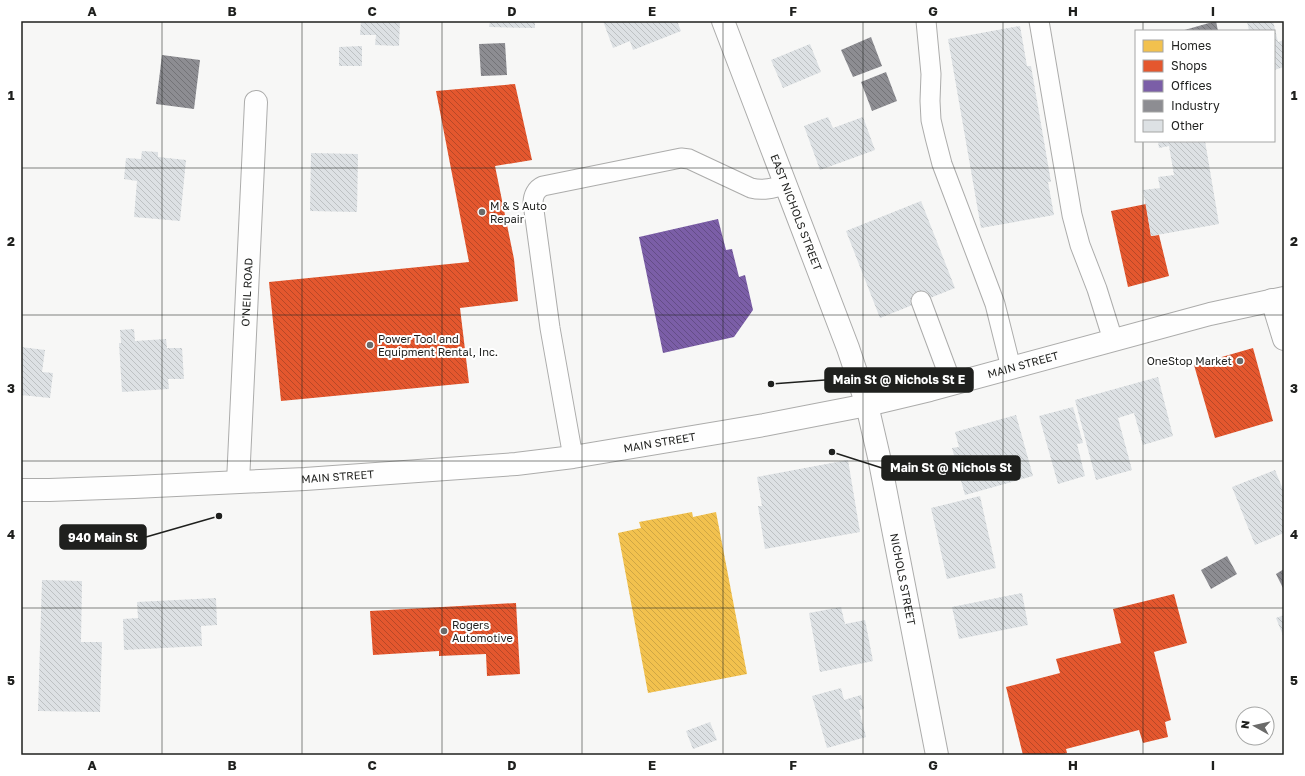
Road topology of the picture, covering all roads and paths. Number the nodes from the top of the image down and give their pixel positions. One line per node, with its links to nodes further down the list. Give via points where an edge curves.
1 (723, 21): 5 (main road, EAST NICHOLS STREET)
2 (926, 21): 10 (lane, via 934,137 995,304)
3 (1039, 21): 9 (lane, via 1072,215)
4 (256, 102): 14 (main road, O'NEIL ROAD)
5 (785, 185): 12 (main road, EAST NICHOLS STREET, via 848,348); 13 (lane, via 759,190 751,188 689,159 681,158 543,186 536,192 533,203 549,320)
6 (1278, 299): 8 (main road); 9 (main road, MAIN STREET)
7 (921, 301): 11 (lane)
8 (1284, 339)
9 (1113, 340): 10 (main road, MAIN STREET)
10 (1012, 368): 11 (main road, MAIN STREET)
11 (952, 384): 12 (main road, MAIN STREET)
12 (867, 405): 13 (main road, MAIN STREET); 16 (main road, NICHOLS STREET)
13 (573, 458): 14 (main road, MAIN STREET, via 448,470)
14 (238, 482): 15 (main road, MAIN STREET)
15 (21, 490)
16 (937, 755)

